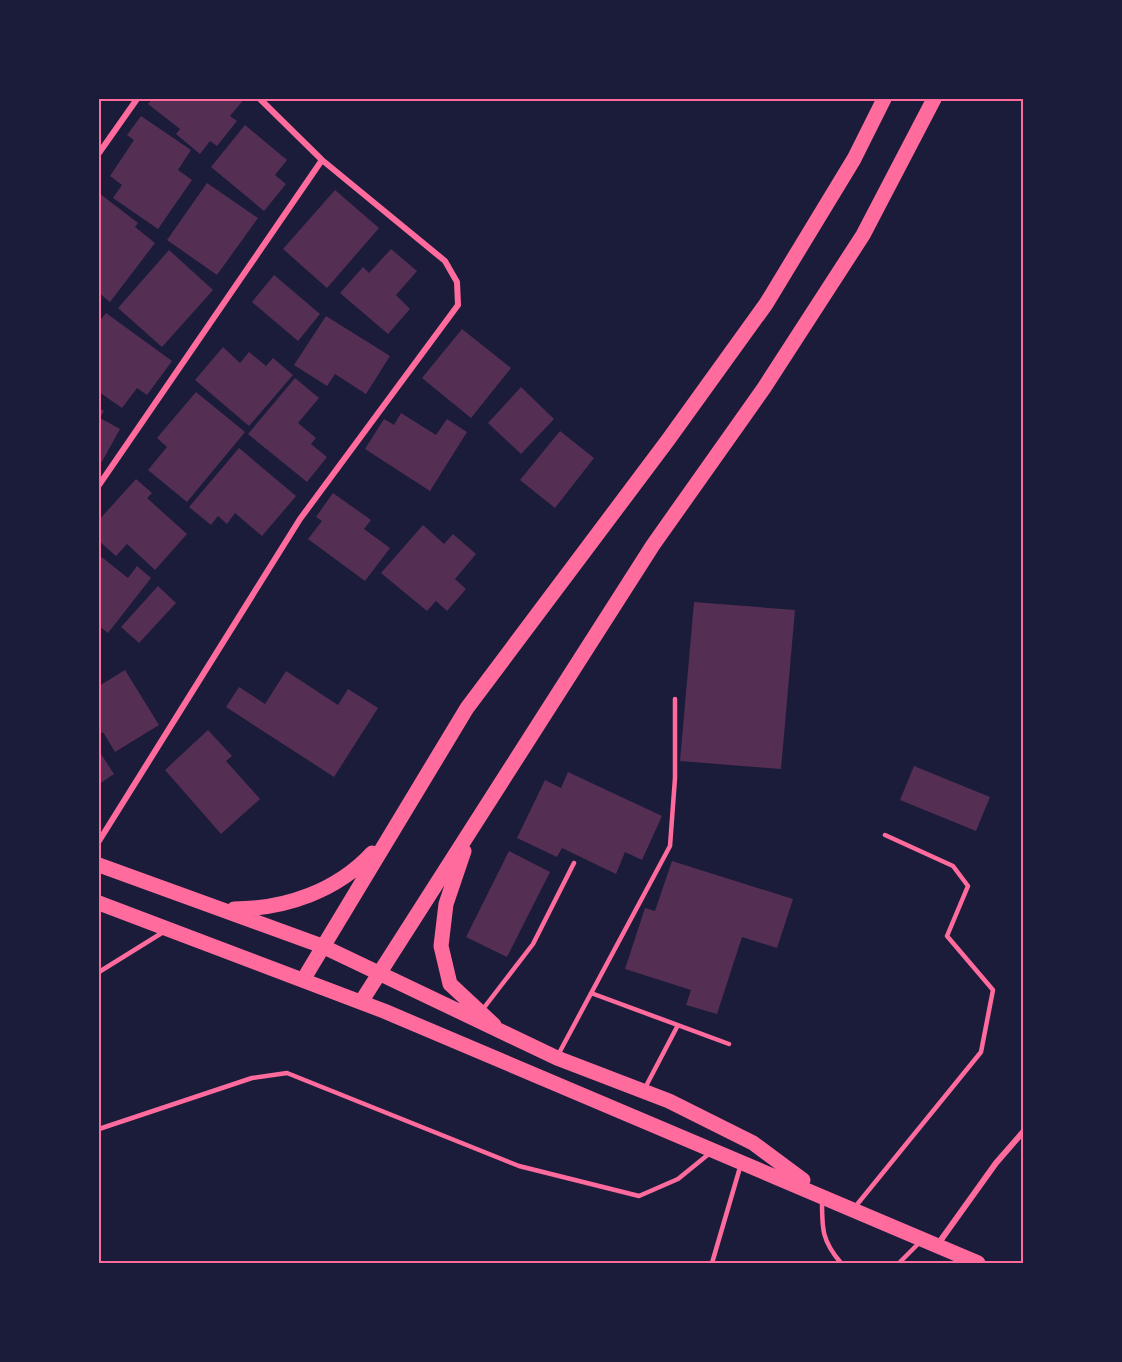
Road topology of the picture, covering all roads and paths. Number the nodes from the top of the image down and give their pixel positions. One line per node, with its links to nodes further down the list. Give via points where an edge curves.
1 (137, 99): 5 (street)
2 (260, 99): 6 (street)
3 (884, 99): 10 (main road, via 854,159 766,304 467,708)
4 (934, 99): 9 (main road, via 863,235 764,388 653,545)
5 (99, 153)
6 (322, 160): 7 (street); 12 (street, via 445,261 457,282 458,305 300,519)
7 (99, 485)
8 (675, 699): 22 (lane, via 670,846)
9 (472, 828): 19 (main road); 24 (main road, via 446,904 441,946 450,984)
10 (392, 831): 16 (main road, via 360,866 321,891 275,906); 18 (main road)
11 (885, 835): 35 (lane, via 953,866 968,886 947,936 993,990 981,1052)
12 (99, 842)
13 (574, 863): 24 (lane, via 533,944)
14 (99, 865): 16 (main road)
15 (99, 903): 17 (main road)
16 (225, 909): 18 (main road)
17 (170, 928): 20 (lane); 21 (main road)
18 (322, 946): 19 (main road); 21 (main road)
19 (382, 967): 23 (main road); 26 (main road)
20 (99, 972)
21 (303, 980): 23 (main road)
22 (591, 993): 25 (lane); 28 (lane)
23 (361, 1002): 32 (main road)
24 (481, 1011): 26 (main road)
25 (678, 1025): 27 (lane); 29 (lane)
26 (498, 1030): 28 (main road)
27 (729, 1044)
28 (557, 1058): 29 (main road)
29 (644, 1091): 34 (main road, via 753,1143)
30 (99, 1129): 32 (lane, via 252,1078 287,1073 519,1166 639,1196 678,1179)
31 (1023, 1132): 36 (street)
32 (714, 1149): 33 (main road)
33 (741, 1161): 34 (main road); 37 (lane)
34 (822, 1195): 35 (main road); 38 (lane, via 822,1226 828,1247)
35 (853, 1209): 36 (main road)
36 (931, 1241): 39 (lane); 40 (main road)
37 (712, 1263)
38 (841, 1263)
39 (899, 1263)
40 (978, 1263)

